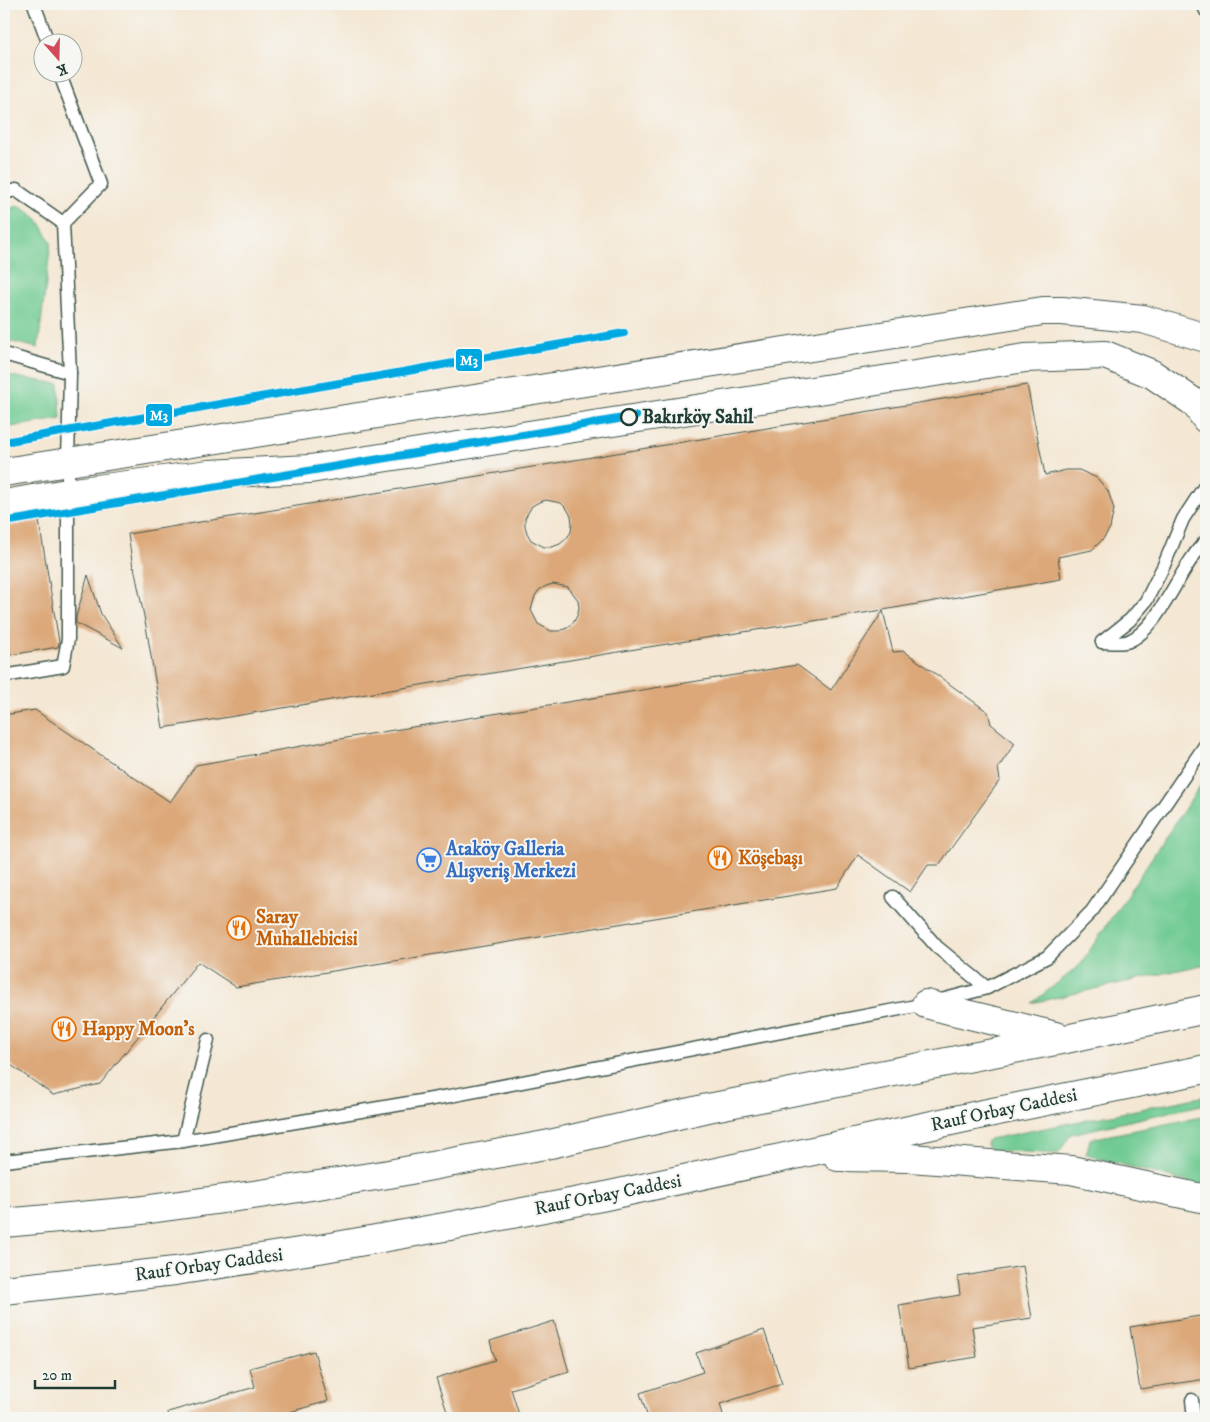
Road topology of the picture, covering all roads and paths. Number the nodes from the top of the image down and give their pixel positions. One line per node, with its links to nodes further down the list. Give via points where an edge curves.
1 (34, 4): 4 (lane)
2 (1204, 4): 3 (lane)
3 (1206, 11)
4 (44, 32)
5 (64, 82): 7 (lane, via 101,184)
6 (4, 193): 7 (lane, via 16,190)
7 (63, 224): 10 (lane)
8 (1206, 338): 12 (main road, via 1143,319 1043,311)
9 (4, 354): 10 (lane)
10 (70, 373): 12 (lane)
11 (1206, 420): 15 (main road, via 1195,403 1152,374 1105,356 1025,358 310,469 209,474)
12 (68, 462): 13 (main road); 15 (lane)
13 (4, 472)
14 (1206, 484): 17 (lane, via 1183,519 1146,601 1130,620 1102,642 1127,642 1140,635)
15 (68, 493): 16 (main road); 18 (lane, via 68,639 62,666)
16 (4, 504)
17 (1206, 542)
18 (4, 676)
19 (1206, 744): 21 (lane, via 1092,911 1047,957)
20 (892, 897): 21 (lane, via 937,948)
21 (987, 988): 22 (lane)
22 (926, 1004): 24 (main road); 27 (lane, via 450,1096)
23 (1206, 1009): 24 (main road)
24 (1066, 1039): 31 (main road, via 389,1174 135,1211)
25 (208, 1040): 27 (lane)
26 (1206, 1069): 28 (main road, Rauf Orbay Caddesi)
27 (183, 1141): 29 (lane)
28 (792, 1156): 30 (main road, via 910,1158 1071,1170); 32 (main road, Rauf Orbay Caddesi, via 601,1198 319,1249 175,1271)
29 (4, 1161)
30 (1206, 1199)
31 (4, 1223)
32 (4, 1290)
33 (1192, 1400): 34 (lane)
34 (1194, 1418)

